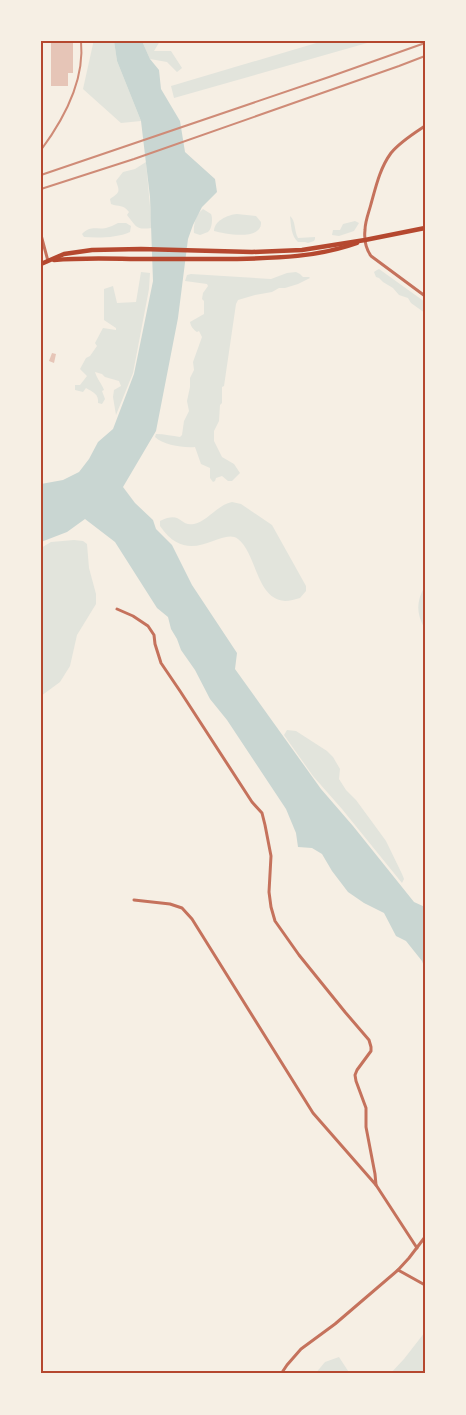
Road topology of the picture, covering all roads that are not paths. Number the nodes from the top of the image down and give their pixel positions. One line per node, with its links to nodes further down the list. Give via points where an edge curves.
1 (425, 126): 4 (street, via 393,151 380,171)
2 (425, 228): 4 (main road)
3 (41, 235): 5 (street)
4 (365, 240): 5 (main road, via 340,249 299,256); 5 (main road, via 276,252 141,249 77,252); 7 (street, via 368,252 376,262)
5 (48, 261): 6 (main road)
6 (41, 264)
7 (425, 296)
8 (117, 609): 10 (street, via 148,626 154,635 161,663 252,802 262,812 270,856 269,892 275,921 369,1040 372,1047 355,1075 366,1108 366,1128)
9 (134, 900): 10 (street, via 170,904 182,908 192,919 313,1113)
10 (376, 1185): 12 (street)
11 (425, 1237): 12 (street)
12 (417, 1248): 13 (street)
13 (398, 1270): 14 (street); 15 (street, via 301,1349)
14 (425, 1285)
15 (281, 1374)

